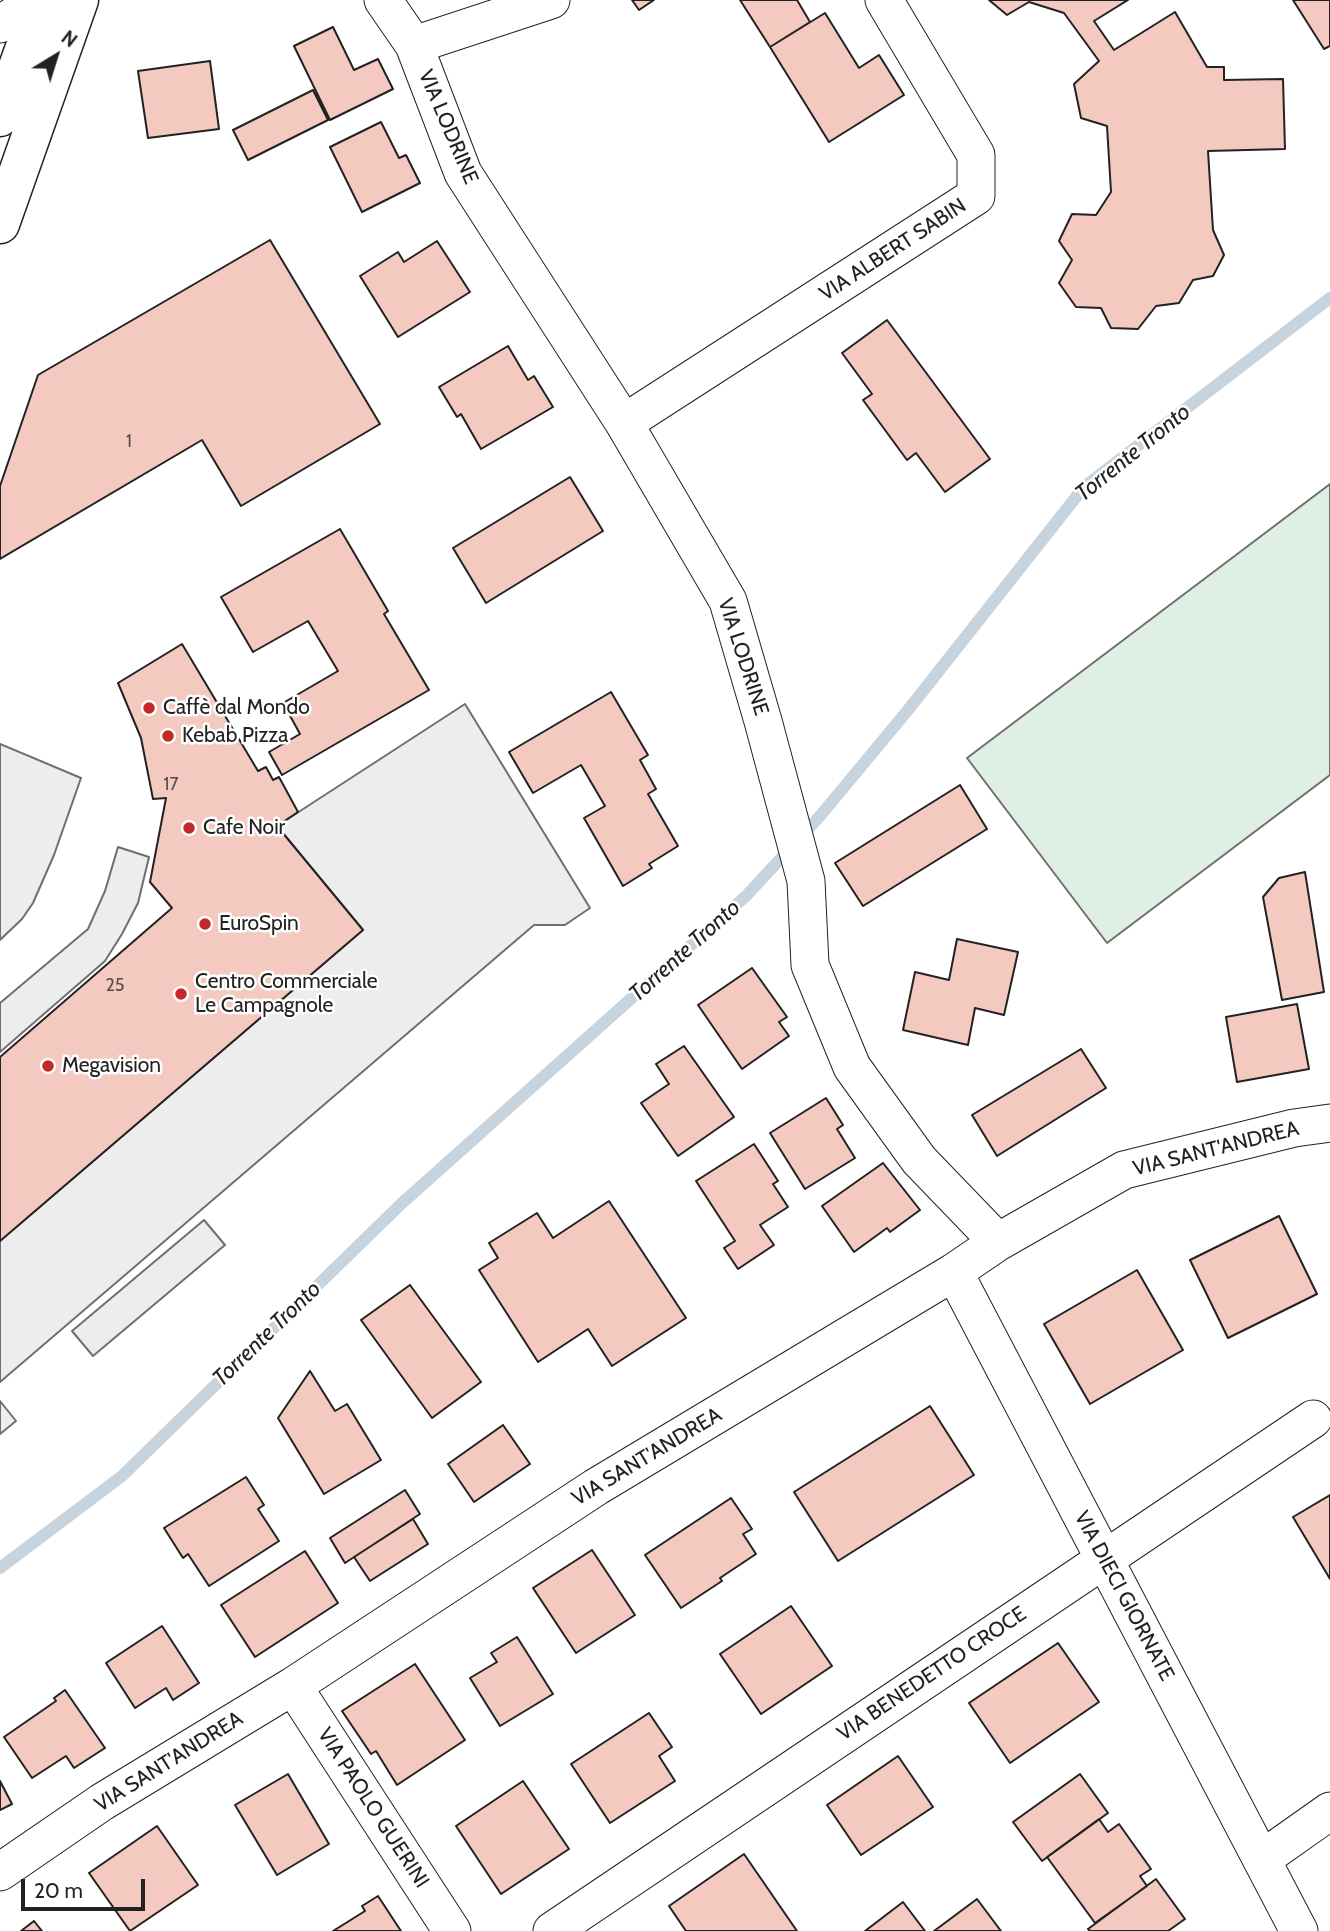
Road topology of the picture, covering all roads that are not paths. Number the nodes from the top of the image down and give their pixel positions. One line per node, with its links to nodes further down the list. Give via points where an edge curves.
1 (41, 0): 6 (street); 8 (main road)
2 (79, 0): 9 (main road)
3 (383, 0): 7 (street, VIA LODRINE)
4 (551, 0): 7 (street)
5 (884, 0): 10 (street, VIA ALBERT SABIN, via 976,155 976,196)
6 (0, 24)
7 (414, 45): 10 (street, VIA LODRINE, via 463,173)
8 (0, 117)
9 (0, 224)
10 (624, 423): 12 (street, VIA LODRINE, via 728,601 806,881 810,965 852,1067 919,1160)
11 (1330, 1123): 12 (street, VIA SANT'ANDREA, via 1124,1170)
12 (998, 1242): 13 (street, VIA SANT'ANDREA)
13 (954, 1272): 15 (street, VIA DIECI GIORNATE); 16 (street, VIA SANT'ANDREA, via 596,1487)
14 (1314, 1419): 15 (street, VIA BENEDETTO CROCE)
15 (1104, 1558): 18 (street, VIA DIECI GIORNATE); 22 (street, VIA BENEDETTO CROCE)
16 (293, 1686): 19 (street, VIA SANT'ANDREA, via 102,1802); 21 (street, VIA PAOLO GUERINI)
17 (1330, 1811): 18 (street)
18 (1262, 1859): 20 (street, VIA DIECI GIORNATE)
19 (0, 1872)
20 (1291, 1928)
21 (452, 1931)
22 (552, 1931)

